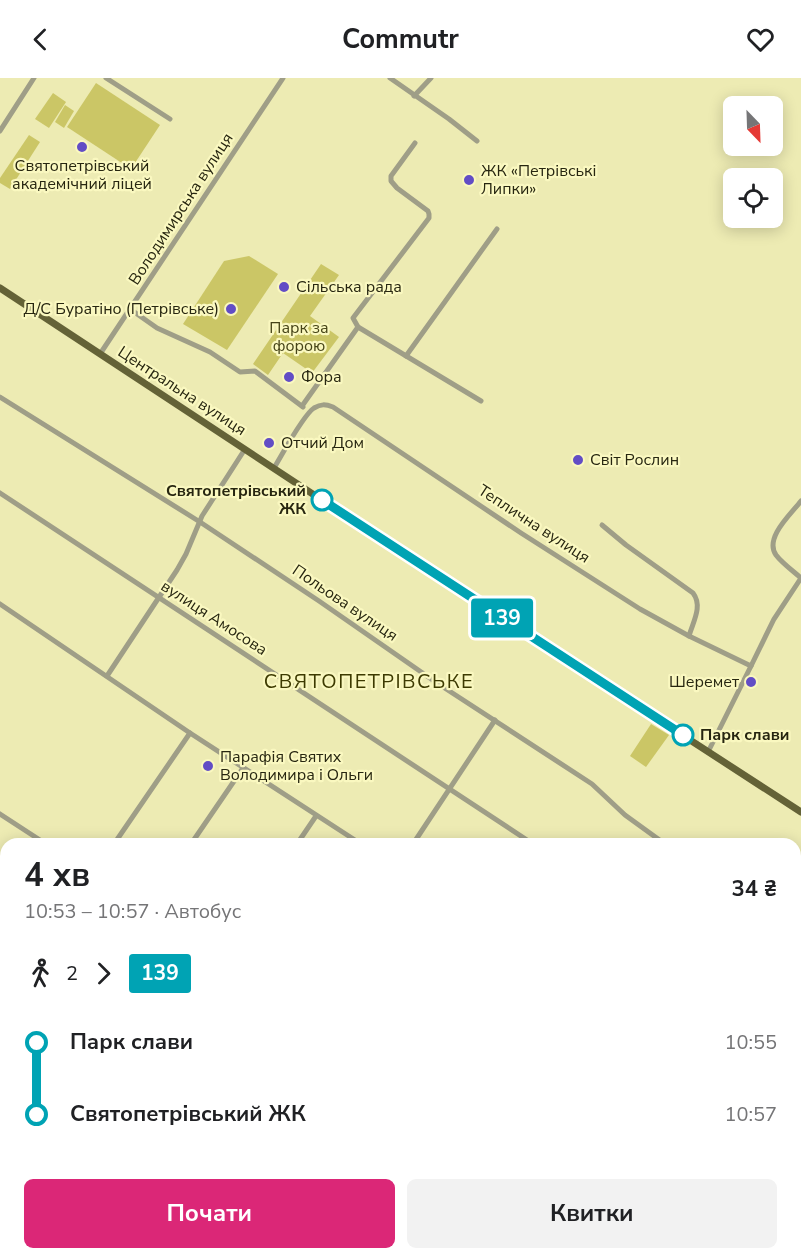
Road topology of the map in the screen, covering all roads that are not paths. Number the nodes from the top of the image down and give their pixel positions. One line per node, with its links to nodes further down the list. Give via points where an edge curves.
1 (34, 78): 8 (street)
2 (106, 78): 7 (street)
3 (283, 78): 13 (street, Володимирська вулиця)
4 (390, 78): 6 (street)
5 (431, 78): 6 (street)
6 (414, 96): 9 (street)
7 (170, 120)
8 (1, 129)
9 (477, 141)
10 (415, 143): 14 (street, via 391,181 428,211 429,218 353,318)
11 (497, 229): 16 (street)
12 (0, 288): 15 (main road, Центральна вулиця)
13 (130, 309): 15 (street, Володимирська вулиця); 19 (street, via 157,328 210,352 240,372 255,371)
14 (358, 327): 16 (street); 19 (street)
15 (100, 354): 21 (main road, Центральна вулиця)
16 (406, 356): 18 (street)
17 (0, 397): 25 (street, Польова вулиця)
18 (481, 401)
19 (302, 406): 20 (street)
20 (308, 413): 22 (street); 30 (street, Теплична вулиця, via 323,404 333,407 541,546)
21 (245, 449): 22 (main road, Центральна вулиця); 25 (street)
22 (274, 468): 35 (main road, Центральна вулиця)
23 (0, 493): 28 (street, вулиця Амосова)
24 (801, 501): 27 (street, via 775,534 772,544 776,556)
25 (200, 522): 28 (street); 33 (street, Польова вулиця)
26 (602, 525): 30 (street, via 697,598 699,606)
27 (801, 578): 31 (street, via 774,619)
28 (159, 598): 32 (street); 37 (street, вулиця Амосова)
29 (0, 604): 32 (street)
30 (689, 636): 31 (street, Теплична вулиця)
31 (751, 666): 35 (street)
32 (107, 676): 34 (street)
33 (495, 720): 37 (street); 48 (street, Польова вулиця, via 592,784)
34 (190, 733): 36 (street); 42 (street)
35 (708, 752): 38 (main road, Центральна вулиця)
36 (243, 768): 40 (street); 43 (street)
37 (450, 789): 46 (street); 47 (street, вулиця Амосова)
38 (801, 812)
39 (0, 814): 41 (street)
40 (316, 816): 44 (street); 45 (street)
41 (37, 838)
42 (118, 838)
43 (195, 838)
44 (301, 838)
45 (351, 838)
46 (418, 838)
47 (524, 838)
48 (657, 838)

